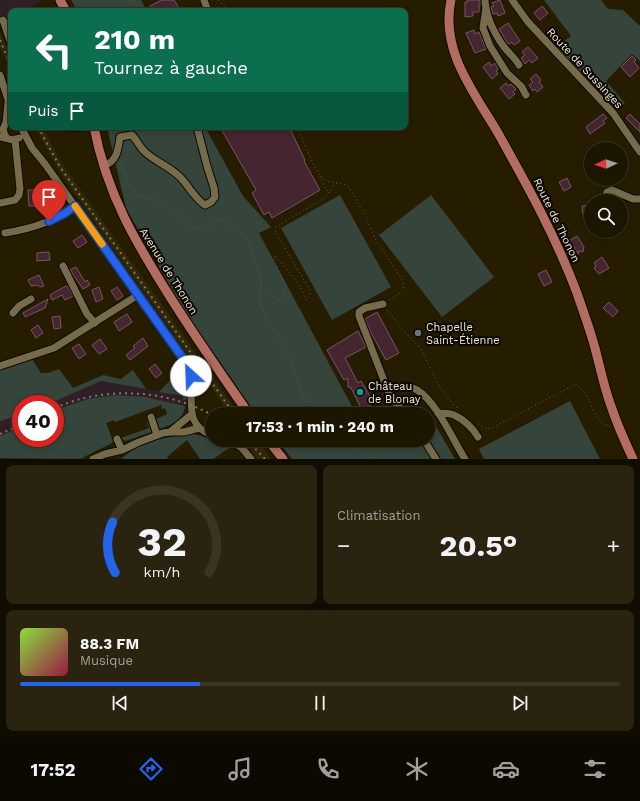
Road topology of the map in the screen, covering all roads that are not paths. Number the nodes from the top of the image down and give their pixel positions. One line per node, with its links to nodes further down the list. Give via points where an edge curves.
1 (451, 0): 56 (main road, Route de Thonon, via 449,30 452,49 573,272 607,396)
2 (512, 0): 18 (street, Route de Sussinges, via 528,22 613,113)
3 (486, 3): 6 (street, via 490,23); 8 (street, via 483,28 490,46)
4 (3, 20): 5 (street)
5 (8, 35)
6 (519, 65)
7 (0, 75): 9 (street)
8 (526, 96)
9 (8, 100): 10 (street)
10 (5, 124): 15 (street)
11 (23, 130): 16 (street, via 21,136)
12 (23, 130): 17 (street)
13 (95, 130): 19 (main road, Avenue de Thonon)
14 (198, 130): 19 (street, via 215,197 205,205 181,178 144,151 132,135 120,137 117,154 113,161)
15 (4, 137): 16 (street)
16 (16, 139): 17 (street); 24 (street, via 20,192 15,200)
17 (32, 148): 25 (street)
18 (640, 152)
19 (104, 166): 35 (main road, Avenue de Thonon, via 121,212 140,249)
20 (607, 194): 21 (street, via 612,190)
21 (621, 194)
22 (628, 197): 23 (street)
23 (640, 199)
24 (0, 203)
25 (75, 206): 26 (street, via 32,228); 28 (street)
26 (5, 233)
27 (63, 266): 32 (street, via 87,314)
28 (135, 297): 32 (street); 38 (street, via 187,364 192,380)
29 (31, 299): 31 (street)
30 (383, 304): 34 (street, via 362,310 358,314)
31 (13, 313)
32 (95, 324): 33 (street, via 50,350)
33 (0, 366)
34 (387, 388): 36 (street); 37 (street, via 402,385 413,388 422,394)
35 (244, 407)
36 (399, 407)
37 (438, 413): 44 (street, via 456,416); 55 (street)
38 (192, 414): 40 (street); 41 (street)
39 (151, 417): 43 (street)
40 (199, 428): 41 (street); 42 (street)
41 (170, 432): 43 (street)
42 (205, 432)
43 (157, 435): 49 (street)
44 (478, 437)
45 (117, 439): 49 (street)
46 (240, 447): 52 (street)
47 (274, 447): 53 (main road)
48 (428, 447): 54 (street)
49 (122, 450): 50 (street); 51 (street)
50 (93, 459)
51 (114, 459)
52 (251, 459)
53 (283, 459)
54 (436, 459)
55 (465, 459)
56 (633, 459)

